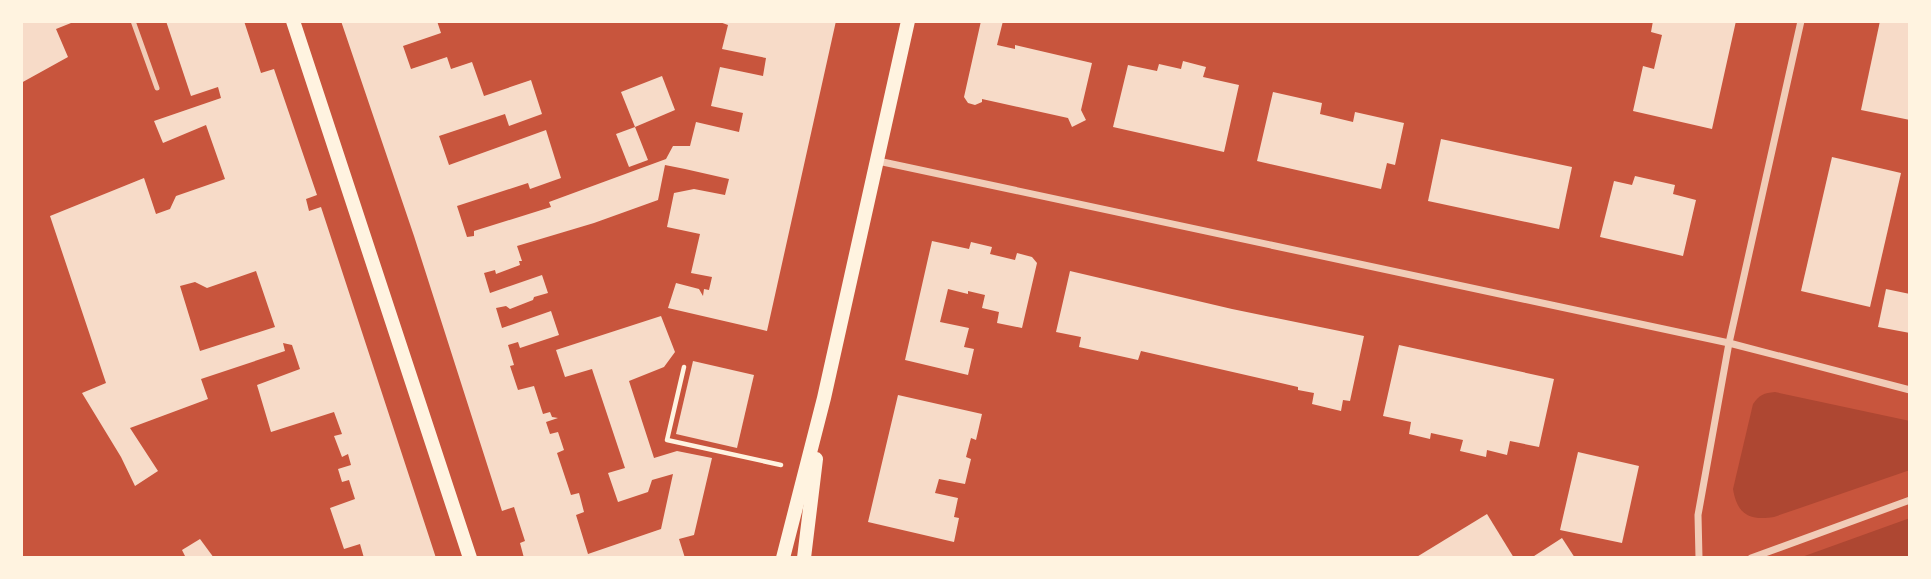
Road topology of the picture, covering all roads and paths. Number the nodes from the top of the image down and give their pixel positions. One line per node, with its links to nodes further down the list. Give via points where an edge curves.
1 (133, 21): 5 (lane)
2 (293, 21): 13 (main road)
3 (908, 21): 6 (main road)
4 (1801, 21): 7 (street)
5 (157, 88)
6 (877, 161): 7 (street); 10 (main road)
7 (1729, 343): 9 (street); 16 (street, via 1698,515)
8 (684, 367): 11 (path, via 667,440)
9 (1910, 390)
10 (824, 398): 11 (main road); 15 (main road)
11 (806, 470): 14 (main road)
12 (1910, 500): 17 (street)
13 (470, 558)
14 (783, 558)
15 (804, 558)
16 (1699, 558)
17 (1751, 558)

